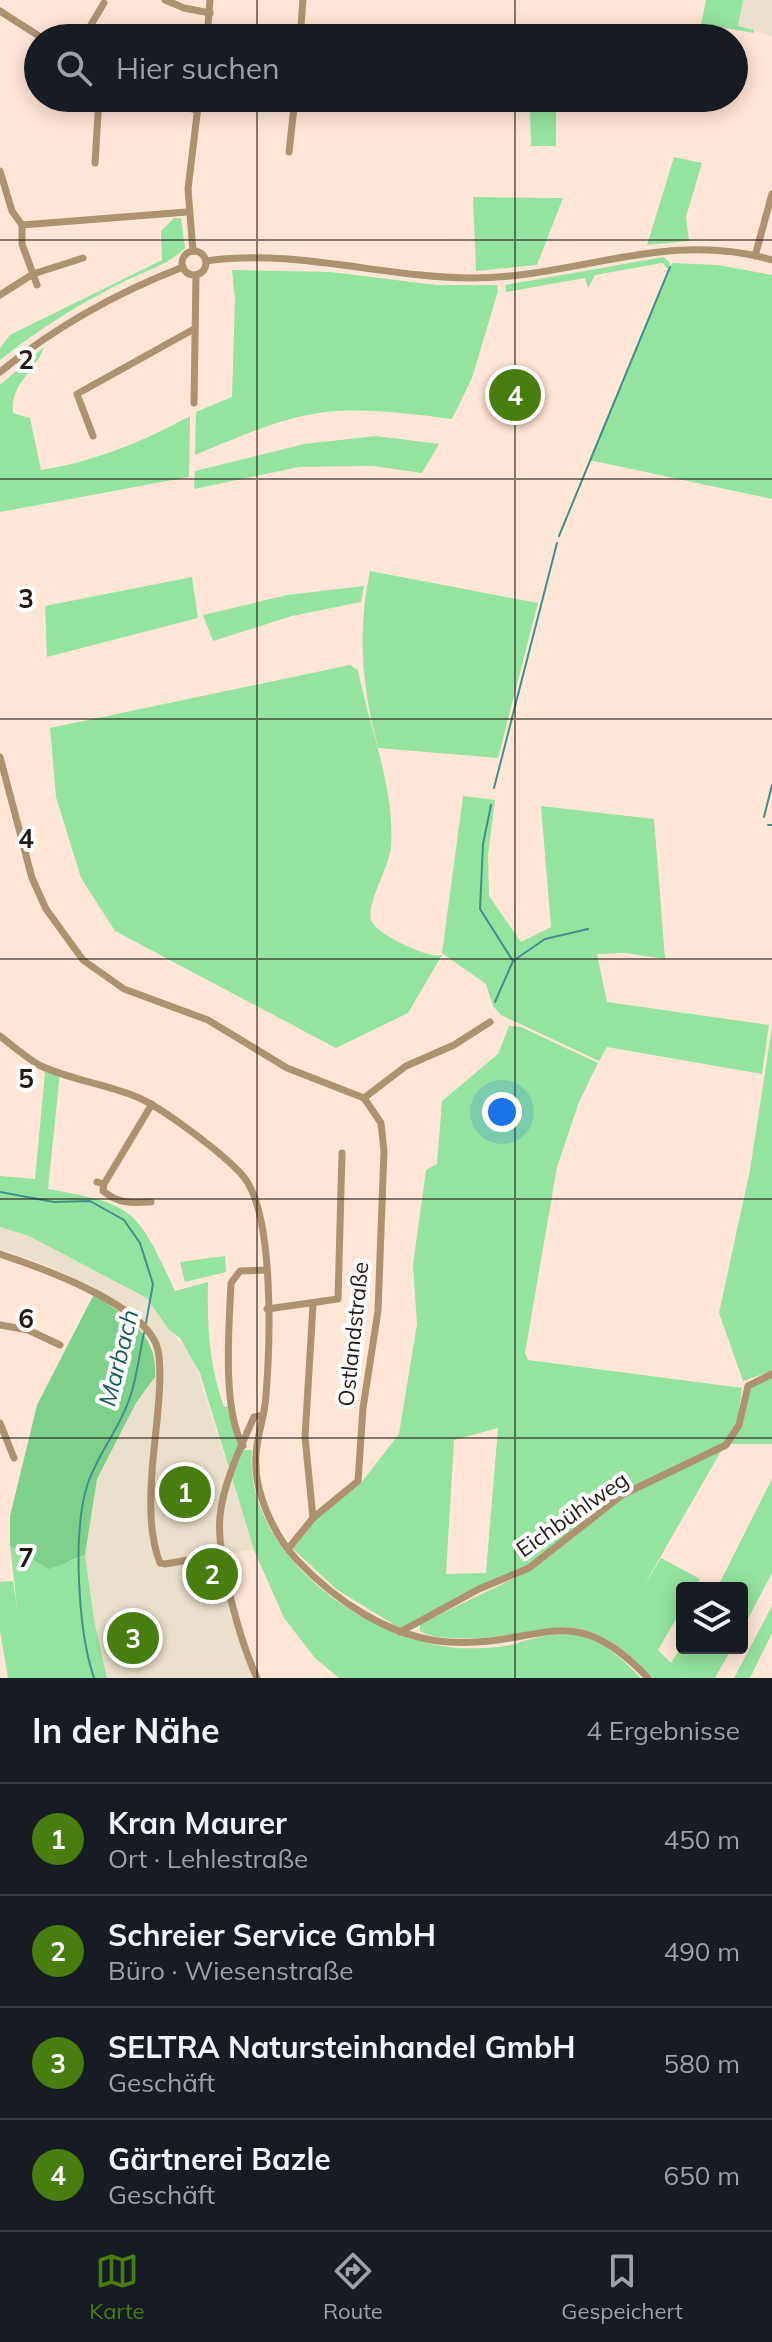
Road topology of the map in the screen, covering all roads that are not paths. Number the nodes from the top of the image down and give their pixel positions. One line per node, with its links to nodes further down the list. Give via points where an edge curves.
1 (165, 0): 6 (street)
2 (210, 0): 6 (street)
3 (303, 0): 9 (street)
4 (104, 3): 7 (street)
5 (0, 11): 10 (street)
6 (210, 13): 8 (street)
7 (91, 24)
8 (209, 24)
9 (301, 24)
10 (24, 26)
11 (98, 112): 15 (street)
12 (197, 112): 18 (street)
13 (293, 112): 14 (street)
14 (289, 152)
15 (95, 163)
16 (0, 171): 19 (street)
17 (772, 194): 21 (street)
18 (187, 212): 19 (street); 20 (street)
19 (22, 225): 26 (street, via 22,244)
20 (193, 251): 24 (street); 25 (street, via 184,256)
21 (755, 256): 23 (street); 24 (street, via 668,249 474,278 272,260)
22 (83, 258): 26 (street)
23 (772, 260)
24 (206, 261): 27 (street)
25 (183, 267): 27 (street); 31 (street, via 66,323)
26 (33, 274): 28 (street); 29 (street)
27 (196, 275): 30 (street)
28 (37, 285)
29 (0, 295)
30 (194, 329): 32 (street); 33 (street, via 77,394)
31 (0, 372)
32 (194, 403)
33 (93, 436)
34 (0, 757): 35 (street)
35 (10, 804): 36 (street); 39 (street, via 46,909 64,938 102,976 146,999 208,1020 287,1068)
36 (0, 806)
37 (490, 1022): 39 (street, via 406,1066)
38 (0, 1036): 40 (street, via 42,1066)
39 (364, 1098): 54 (street, Ostlandstraße, via 381,1123 384,1151 378,1311 358,1481)
40 (152, 1104): 42 (street, via 100,1183 103,1191 125,1204); 44 (street, via 245,1177 262,1222)
41 (342, 1153): 45 (street, via 338,1299)
42 (151, 1202)
43 (0, 1254): 56 (street, via 94,1290 152,1337 160,1367 150,1501 156,1554 165,1564)
44 (267, 1270): 46 (street); 52 (street, via 240,1271 231,1283 231,1379 235,1429)
45 (313, 1305): 46 (street); 54 (street, via 305,1437)
46 (267, 1309): 50 (street)
47 (0, 1325): 48 (street, via 28,1330)
48 (60, 1345)
49 (772, 1374): 57 (street, Eichbühlweg, via 748,1386 739,1425 726,1445 622,1495 529,1568)
50 (263, 1415): 52 (street, via 254,1417); 55 (street, via 257,1478)
51 (0, 1423): 53 (street)
52 (243, 1446): 56 (street, via 220,1513)
53 (14, 1458)
54 (313, 1518): 55 (street, Ostlandstraße)
55 (288, 1549): 57 (street, via 342,1598)
56 (223, 1554): 58 (street, via 244,1652)
57 (400, 1632): 59 (street, via 447,1642 583,1632 617,1647)
58 (257, 1678)
59 (648, 1678)

